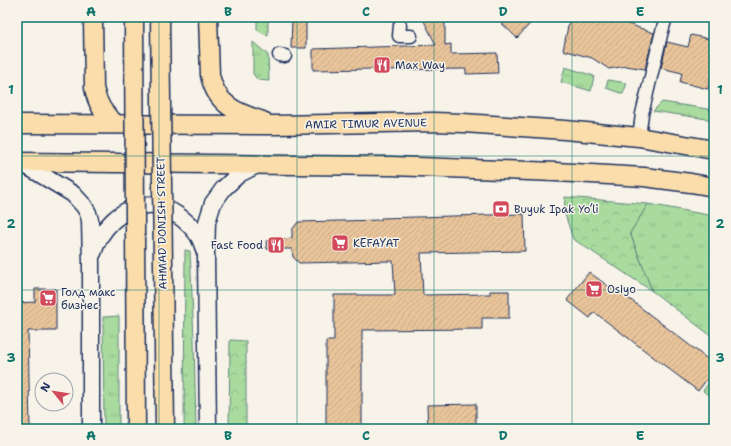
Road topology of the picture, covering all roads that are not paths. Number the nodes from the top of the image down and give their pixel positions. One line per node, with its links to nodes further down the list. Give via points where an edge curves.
1 (93, 17): 9 (main road, via 96,99 108,118)
2 (134, 17): 19 (main road, bridge)
3 (160, 17): 20 (main road, AHMAD DONISH STREET, bridge)
4 (208, 17): 10 (main road, via 210,75 218,94 226,105 237,111)
5 (666, 17): 11 (street, via 642,114)
6 (400, 25): 7 (street, via 399,36)
7 (411, 36)
8 (17, 124): 9 (main road, AMIR TIMUR AVENUE)
9 (116, 124): 10 (main road, AMIR TIMUR AVENUE)
10 (275, 125): 11 (main road, AMIR TIMUR AVENUE, via 433,122)
11 (639, 137): 12 (main road, AMIR TIMUR AVENUE)
12 (714, 150)
13 (19, 162): 14 (main road); 17 (street, via 73,194 84,206 90,220)
14 (257, 165): 15 (main road, via 391,166 556,172 644,177); 16 (street, via 231,180 213,202 207,222)
15 (714, 187)
16 (206, 256): 17 (street, via 199,237 186,222 168,210 148,204 126,212 107,226 96,243); 21 (street)
17 (91, 263): 18 (street)
18 (91, 429)
19 (136, 429)
20 (165, 429)
21 (208, 429)

